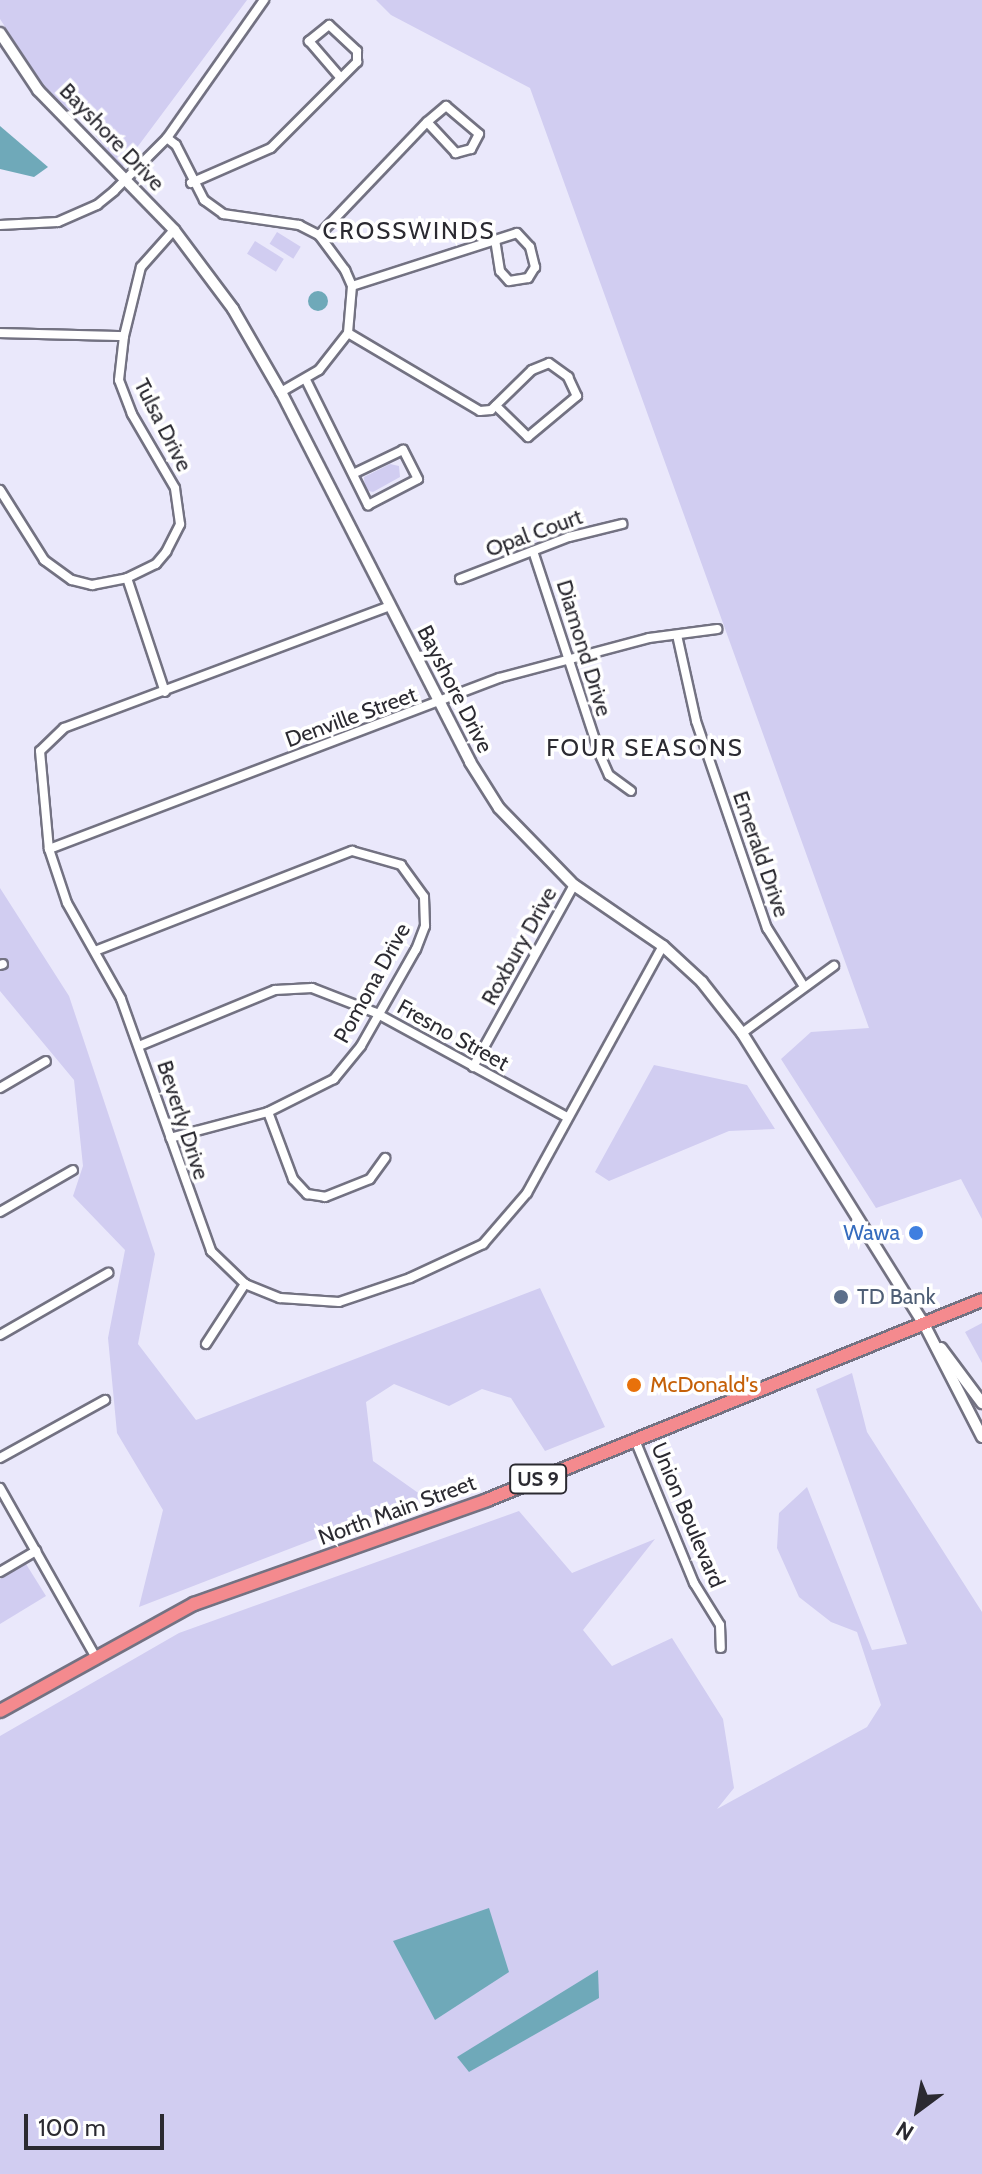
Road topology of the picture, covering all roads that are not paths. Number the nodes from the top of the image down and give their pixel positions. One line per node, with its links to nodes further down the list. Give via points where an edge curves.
1 (264, 0): 5 (street)
2 (0, 33): 6 (street, Bayshore Drive, via 38,90)
3 (340, 77): 3 (street, via 357,62 357,51 329,25 309,41); 7 (street, via 271,148)
4 (427, 122): 4 (street, via 446,106 479,134 471,149 456,153); 10 (street)
5 (167, 138): 6 (street); 7 (street, via 176,145)
6 (126, 179): 8 (street, via 78,215 58,222); 9 (street, Bayshore Drive)
7 (191, 183): 10 (street, via 223,214 273,219)
8 (0, 225)
9 (174, 230): 15 (street, Tulsa Drive, via 141,267); 17 (street, Bayshore Drive, via 233,309)
10 (319, 235): 12 (street)
11 (495, 240): 11 (street, via 517,233 530,247 535,267 528,278 509,281 500,271); 12 (street)
12 (352, 286): 14 (street)
13 (0, 333): 15 (street)
14 (348, 333): 16 (street); 18 (street, via 480,411)
15 (124, 336): 23 (street, Tulsa Drive, via 119,380 123,395 175,488 180,507 180,524 166,552 156,564)
16 (306, 380): 17 (street); 19 (street)
17 (281, 392): 25 (street, Bayshore Drive)
18 (496, 406): 18 (street, via 532,370 549,363 568,377 577,396 528,437)
19 (353, 474): 19 (street, via 368,505 418,479 403,450)
20 (0, 490): 23 (street, Tulsa Drive, via 44,560 59,571 92,585)
21 (622, 524): 22 (street, Opal Court)
22 (533, 551): 24 (street, Opal Court); 28 (street, Diamond Drive)
23 (127, 578): 29 (street)
24 (460, 579)
25 (390, 606): 29 (street, Beverly Drive); 30 (street, Bayshore Drive)
26 (717, 629): 27 (street, Denville Street)
27 (677, 635): 28 (street, Denville Street); 37 (street, Emerald Drive, via 696,721 767,928)
28 (570, 659): 30 (street, Denville Street, via 499,678); 31 (street, Diamond Drive, via 609,775)
29 (165, 692): 32 (street, Beverly Drive, via 64,728 44,742 38,774)
30 (440, 703): 32 (street, Denville Street); 33 (street, Bayshore Drive, via 499,808)
31 (631, 791)
32 (49, 849): 35 (street, Beverly Drive, via 67,903)
33 (574, 885): 34 (street, Bayshore Drive); 42 (street, Roxbury Drive)
34 (663, 946): 39 (street, Bayshore Drive, via 702,982); 45 (street, Beverly Drive)
35 (95, 951): 38 (street, Pomona Drive, via 352,851 378,855 408,870 424,897 426,916 416,949); 40 (street, Beverly Drive)
36 (834, 966): 37 (street)
37 (803, 985): 39 (street)
38 (376, 1013): 40 (street, Fresno Street, via 333,993 275,990); 42 (street, Fresno Street); 44 (street, Pomona Drive, via 361,1046 334,1079)
39 (742, 1033): 53 (street, Bayshore Drive)
40 (139, 1046): 46 (street, Beverly Drive)
41 (46, 1061): 43 (street)
42 (473, 1067): 45 (street, Fresno Street)
43 (0, 1088)
44 (268, 1112): 46 (street, Pomona Drive); 47 (street, via 293,1179 307,1194 325,1197 370,1179)
45 (567, 1117): 51 (street, Beverly Drive, via 511,1215 483,1244 455,1260 339,1302 280,1298)
46 (170, 1138): 51 (street, Beverly Drive, via 211,1251)
47 (385, 1158)
48 (73, 1170): 49 (street)
49 (0, 1212)
50 (108, 1273): 54 (street)
51 (245, 1284): 55 (street)
52 (982, 1300): 53 (highway, North Main Street / US 9)
53 (924, 1324): 57 (street); 58 (street); 59 (highway, North Main Street / US 9)
54 (0, 1335)
55 (206, 1344)
56 (105, 1400): 60 (street)
57 (982, 1403)
58 (982, 1437)
59 (635, 1440): 64 (street, Union Boulevard, via 694,1583 720,1625); 65 (highway, North Main Street / US 9, via 487,1500 194,1604)
60 (0, 1458)
61 (0, 1488): 62 (street)
62 (36, 1551): 63 (street); 65 (street)
63 (0, 1572)
64 (721, 1648)
65 (95, 1656): 66 (highway, US 9)
66 (0, 1711)

